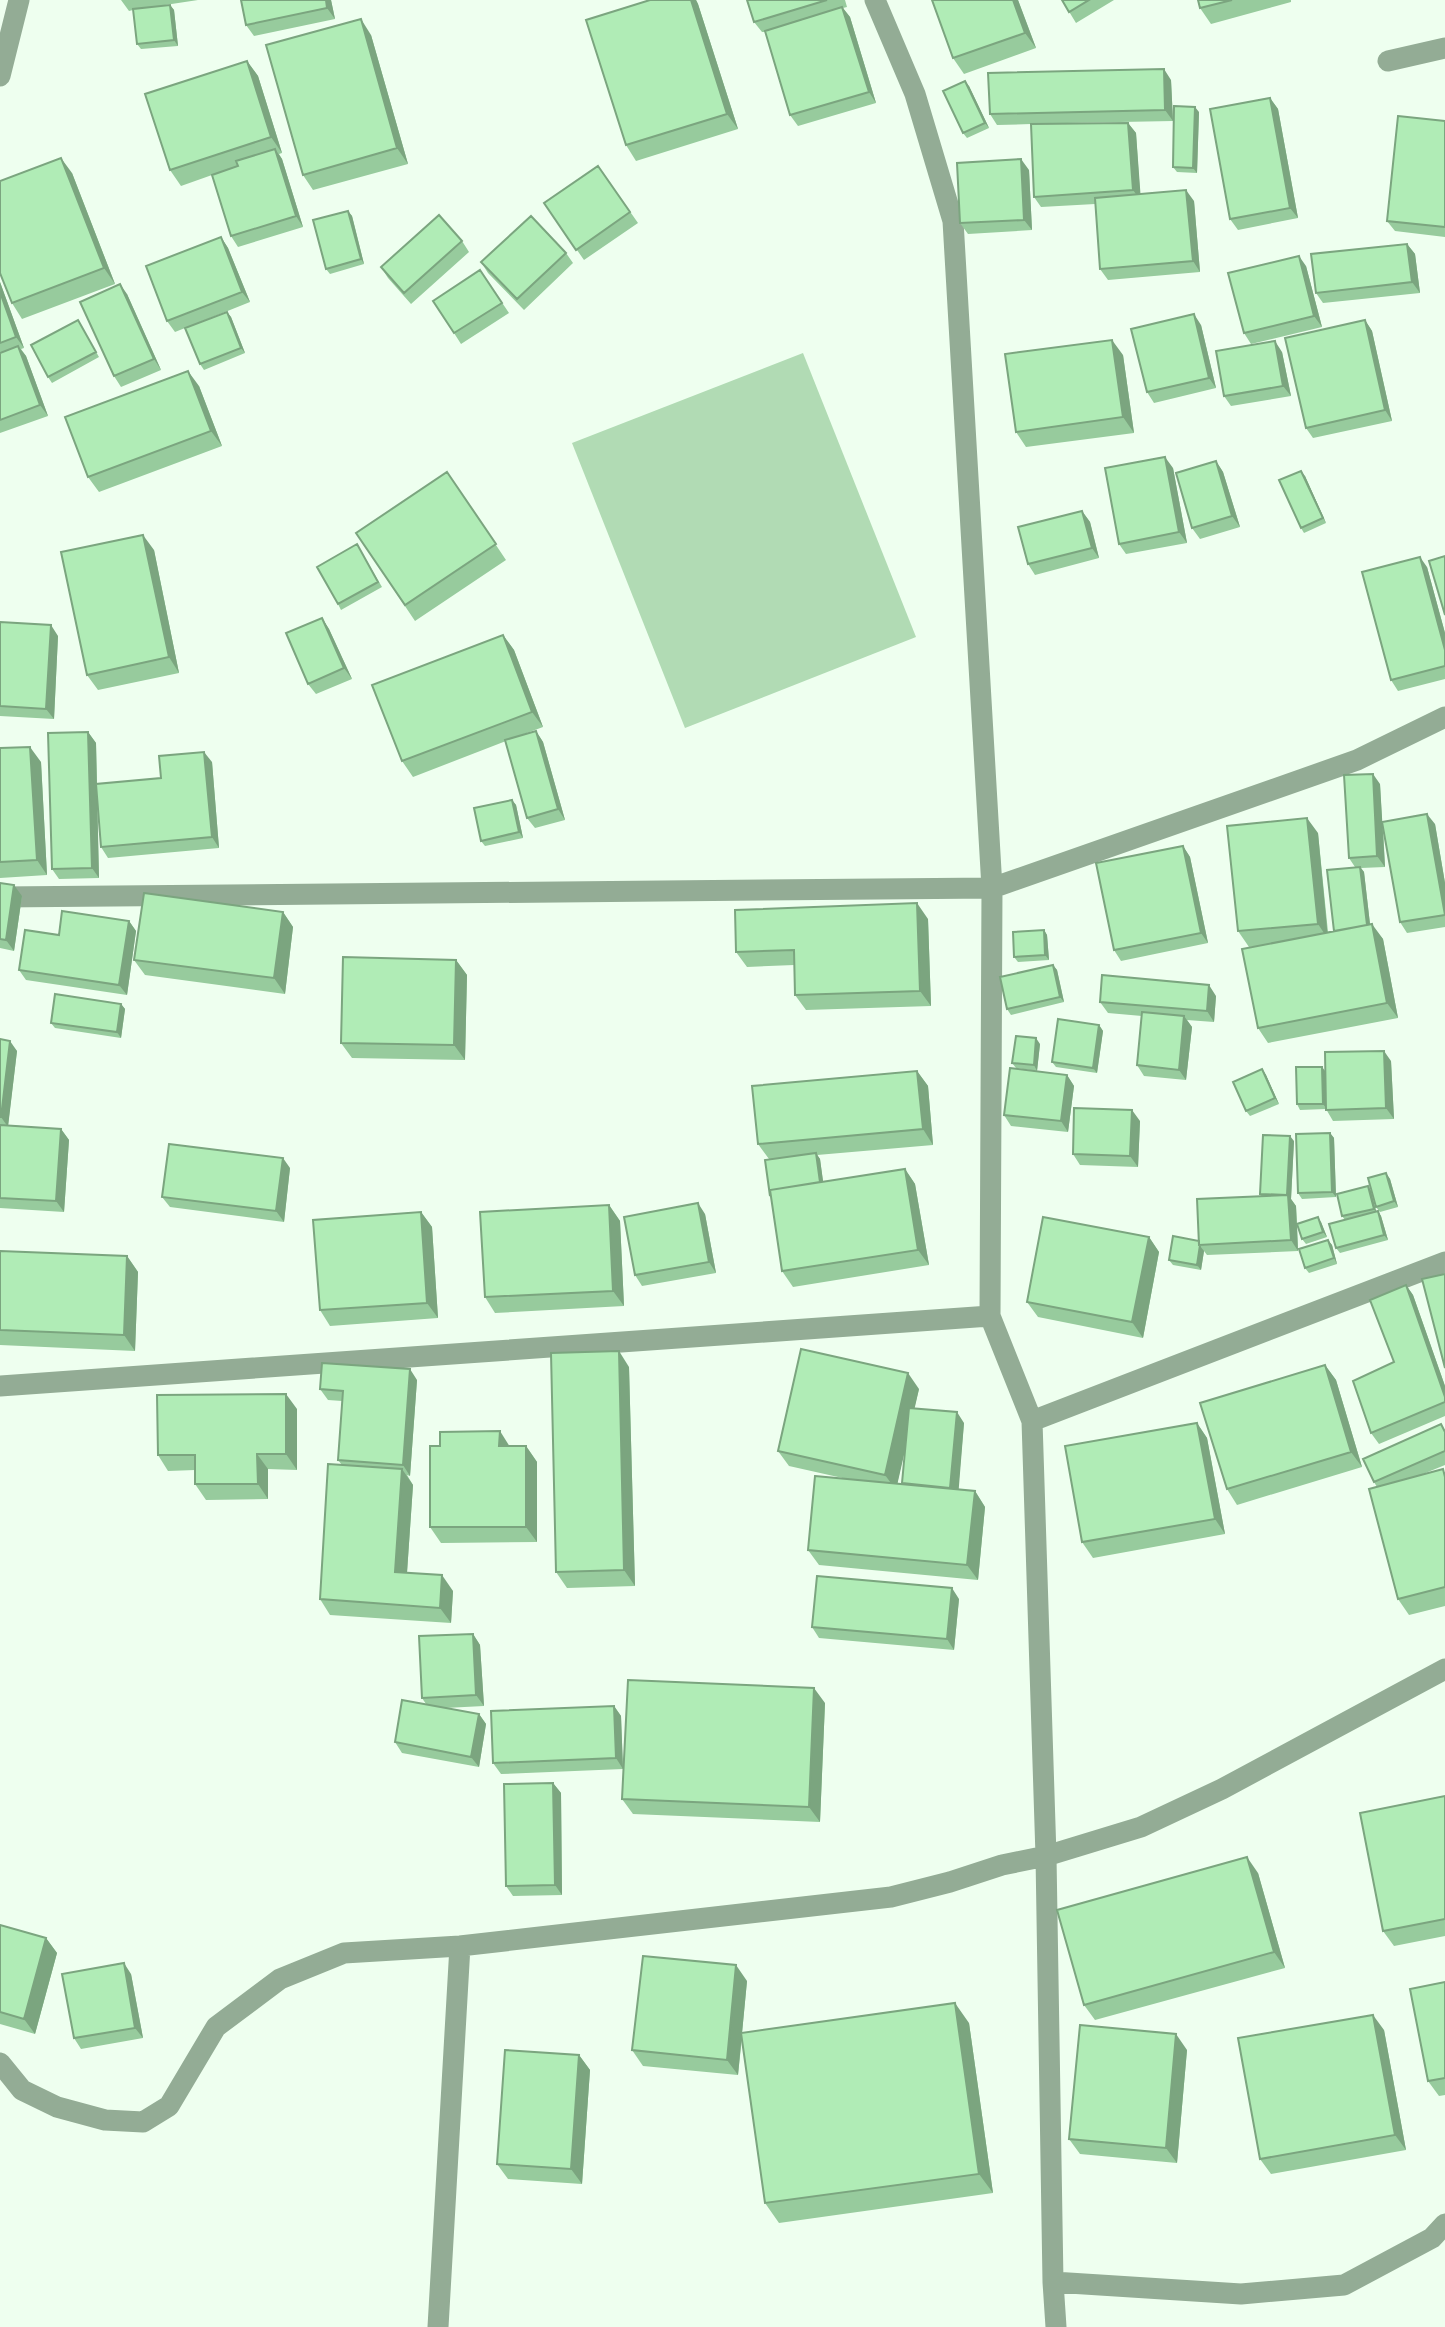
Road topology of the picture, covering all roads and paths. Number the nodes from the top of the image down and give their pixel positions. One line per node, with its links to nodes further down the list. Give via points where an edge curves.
1 (19, 0): 5 (street)
2 (876, 0): 7 (street, via 915,94 953,221)
3 (1445, 48): 4 (street)
4 (1388, 61)
5 (0, 76)
6 (1445, 717): 7 (street, via 1357,760)
7 (992, 888): 8 (street); 10 (street)
8 (0, 897)
9 (1445, 1262): 12 (street)
10 (990, 1317): 11 (street); 12 (street)
11 (0, 1387)
12 (1032, 1421): 14 (street)
13 (1445, 1669): 14 (street, via 1222,1789 1141,1827)
14 (1045, 1856): 15 (street, via 891,1897); 18 (street)
15 (460, 1946): 16 (street, via 344,1953 280,1979 216,2027 169,2106 143,2122 105,2120 57,2107 22,2090); 19 (street)
16 (0, 2063)
17 (1445, 2224): 18 (street, via 1432,2238 1344,2285 1241,2294)
18 (1053, 2282): 20 (street)
19 (438, 2327)
20 (1056, 2327)

